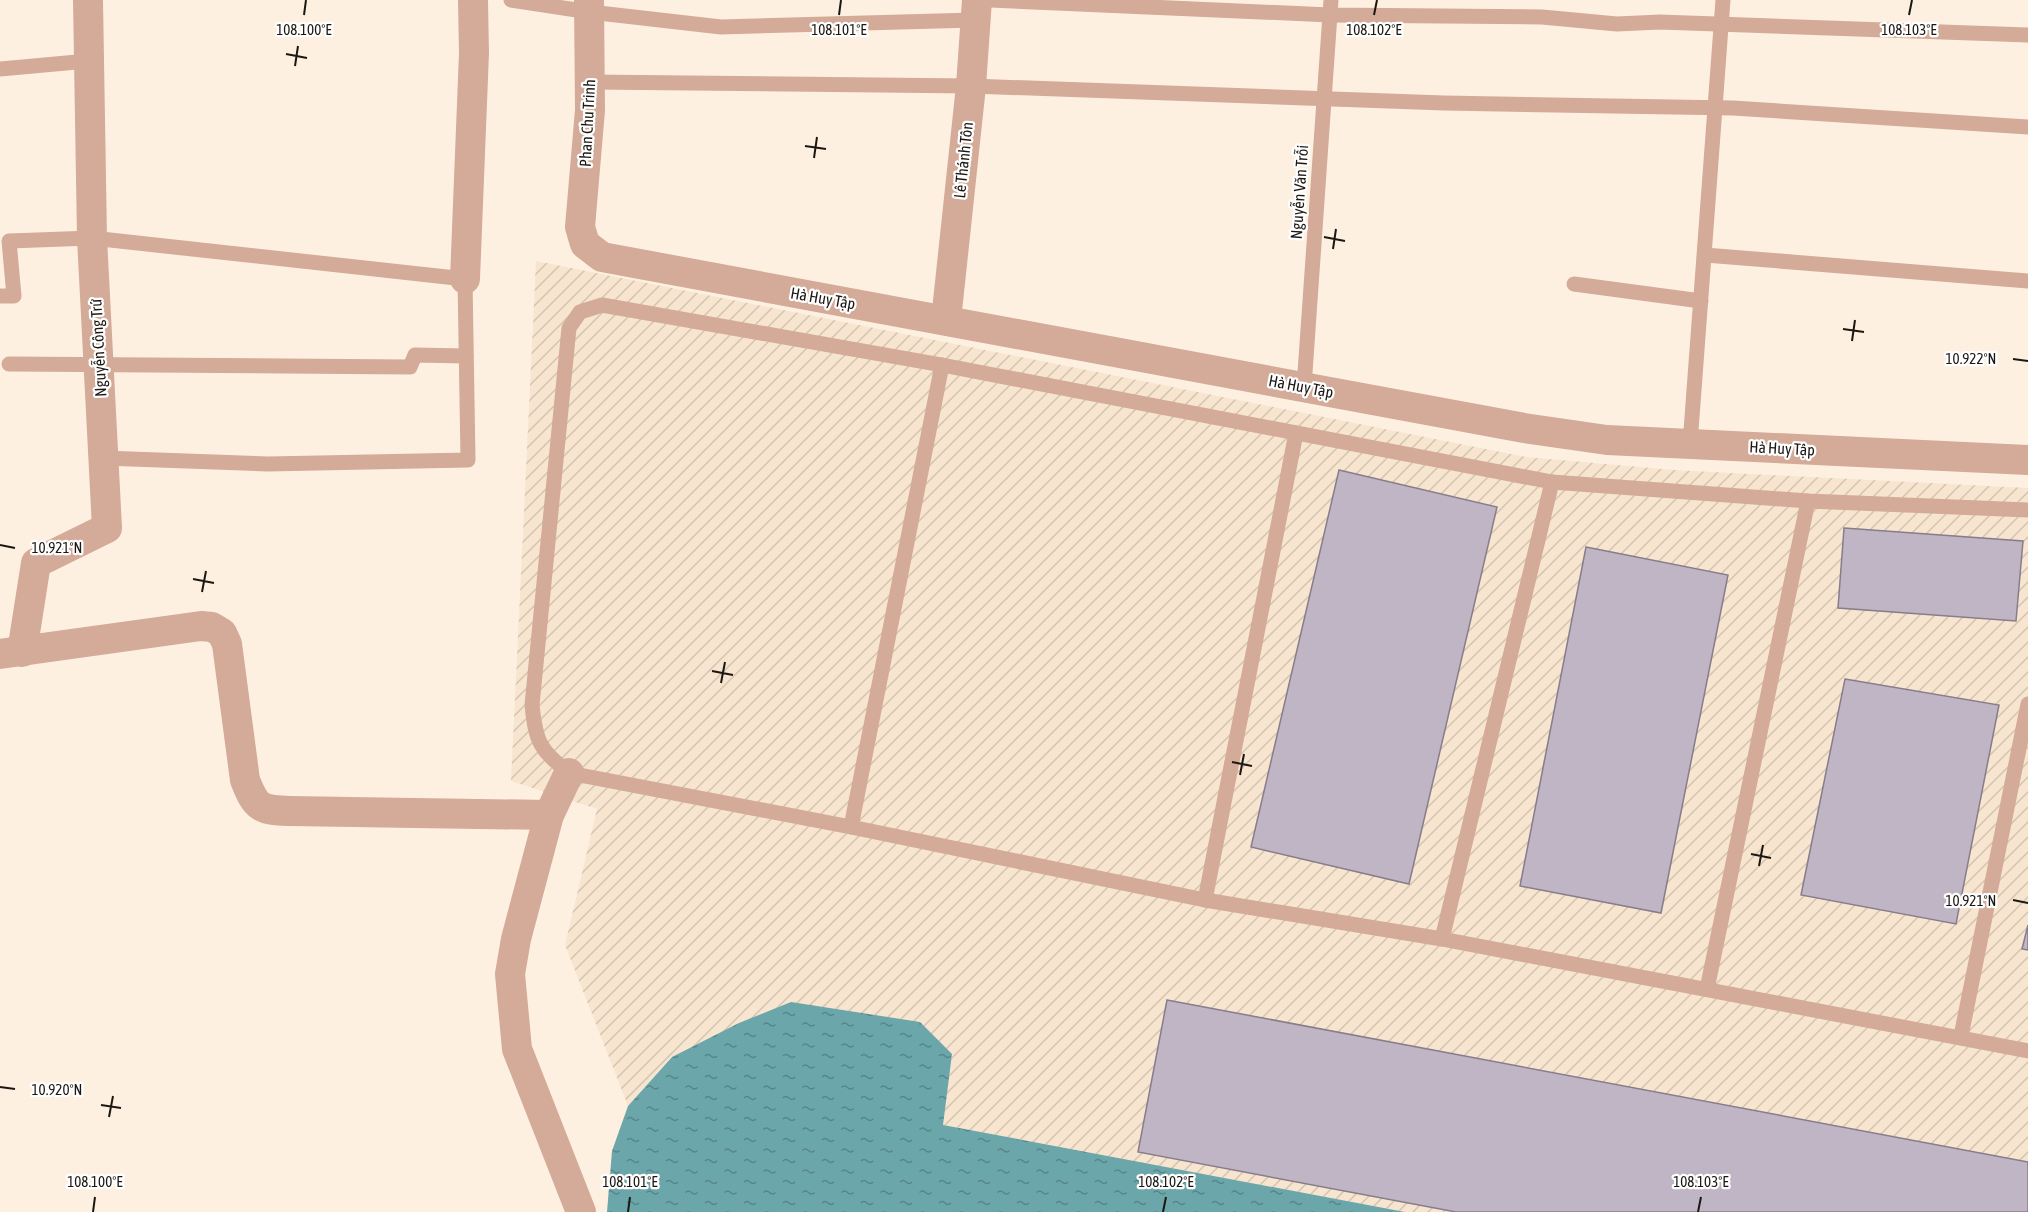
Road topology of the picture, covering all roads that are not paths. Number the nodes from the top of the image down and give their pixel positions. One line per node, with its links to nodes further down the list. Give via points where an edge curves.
1 (88, 0): 10 (street, Nguyễn Công Trứ)
2 (473, 0): 20 (street)
3 (511, 0): 5 (lane)
4 (1723, 0): 8 (lane)
5 (590, 6): 6 (lane, via 721,27); 12 (street, Phan Chu Trinh)
6 (981, 7): 7 (lane); 13 (street, Lê Thánh Tôn)
7 (1330, 8): 8 (lane, via 1617,24); 14 (lane, Nguyễn Văn Trỗi)
8 (1721, 24): 9 (lane); 15 (lane)
9 (2028, 35)
10 (88, 62): 11 (lane); 17 (street, Nguyễn Công Trứ)
11 (0, 69)
12 (590, 82): 13 (lane); 18 (street, Phan Chu Trinh, via 580,227)
13 (971, 86): 14 (lane); 25 (street, Lê Thánh Tôn)
14 (1324, 100): 15 (lane); 30 (lane, Nguyễn Văn Trỗi)
15 (1715, 107): 16 (lane); 19 (lane)
16 (2028, 127)
17 (92, 238): 20 (lane); 23 (lane, via 9,241 14,296); 28 (street, Nguyễn Công Trứ)
18 (585, 244): 25 (street, Hà Huy Tập, via 602,257)
19 (1705, 255): 21 (lane); 24 (lane)
20 (465, 279): 26 (lane)
21 (2028, 281)
22 (1574, 284): 24 (lane)
23 (0, 296)
24 (1701, 302): 32 (lane)
25 (946, 320): 30 (street, Hà Huy Tập)
26 (466, 356): 28 (lane, via 415,355 410,367); 33 (lane, via 468,460 268,464)
27 (9, 364): 28 (lane)
28 (99, 364): 33 (street, Nguyễn Công Trứ)
29 (942, 365): 31 (lane); 40 (lane, via 602,305 580,312 569,328 532,705 535,732 544,752); 42 (lane)
30 (1304, 387): 32 (street, Hà Huy Tập, via 1524,428 1607,440)
31 (1296, 433): 35 (lane); 43 (lane)
32 (1690, 444): 34 (street, Hà Huy Tập)
33 (103, 459): 38 (street, Nguyễn Công Trứ, via 107,528 36,563)
34 (2028, 460)
35 (1552, 482): 36 (lane); 44 (lane)
36 (1809, 501): 37 (lane); 45 (lane)
37 (2028, 510)
38 (11, 653): 41 (street, via 212,627 222,633 227,644 245,780 260,807 290,811)
39 (2028, 704): 46 (lane)
40 (569, 774): 41 (street); 42 (lane)
41 (549, 815): 48 (street, via 516,939 510,974 512,1009 517,1049)
42 (851, 828): 43 (lane)
43 (1205, 900): 44 (lane)
44 (1442, 939): 45 (lane)
45 (1707, 989): 46 (lane)
46 (1961, 1036): 47 (lane)
47 (2028, 1051)
48 (581, 1212)

